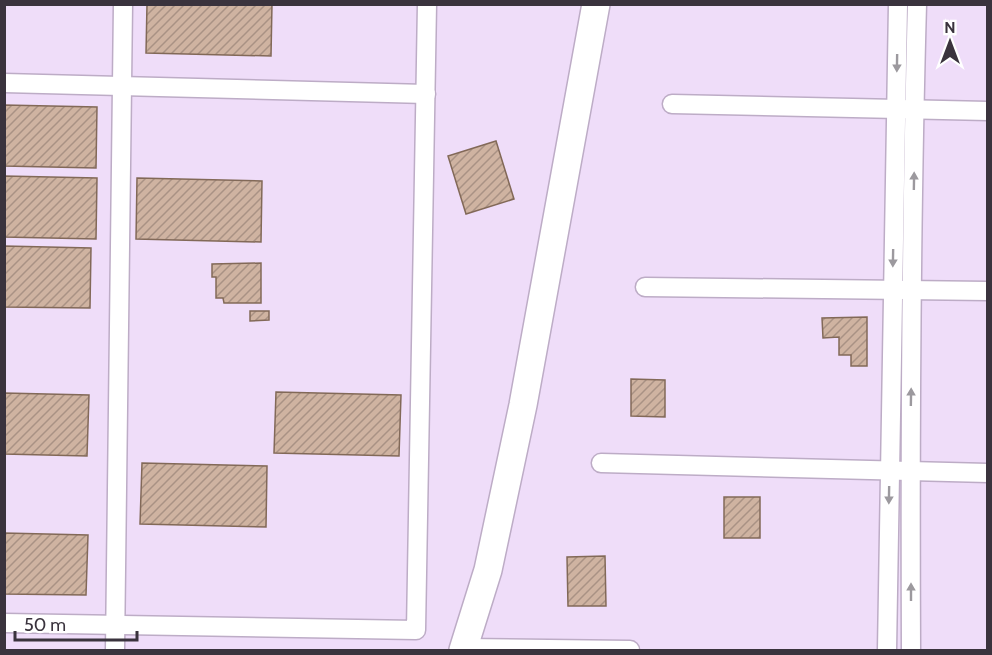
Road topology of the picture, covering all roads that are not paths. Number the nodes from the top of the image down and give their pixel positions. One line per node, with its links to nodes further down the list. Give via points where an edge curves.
1 (123, 4): 7 (street)
2 (427, 4): 8 (street)
3 (596, 4): 23 (street, via 521,416 488,570)
4 (898, 4): 10 (street, one-way to 10)
5 (917, 4): 11 (street)
6 (4, 83): 7 (street)
7 (122, 86): 8 (street); 22 (street)
8 (426, 94): 22 (street, via 416,630)
9 (672, 104): 10 (street)
10 (896, 109): 11 (street); 14 (street, one-way to 14)
11 (914, 110): 12 (street); 15 (street, one-way to 11)
12 (987, 111)
13 (645, 287): 14 (street)
14 (893, 290): 15 (street); 18 (street)
15 (912, 290): 16 (street); 19 (street, one-way to 15)
16 (987, 291)
17 (601, 463): 18 (street)
18 (889, 471): 19 (street); 26 (street, one-way to 26)
19 (910, 471): 20 (street); 27 (street, one-way to 19)
20 (987, 473)
21 (4, 623): 22 (street)
22 (115, 625): 24 (street)
23 (463, 649): 25 (street)
24 (115, 651)
25 (630, 651)
26 (887, 651)
27 (911, 651)

